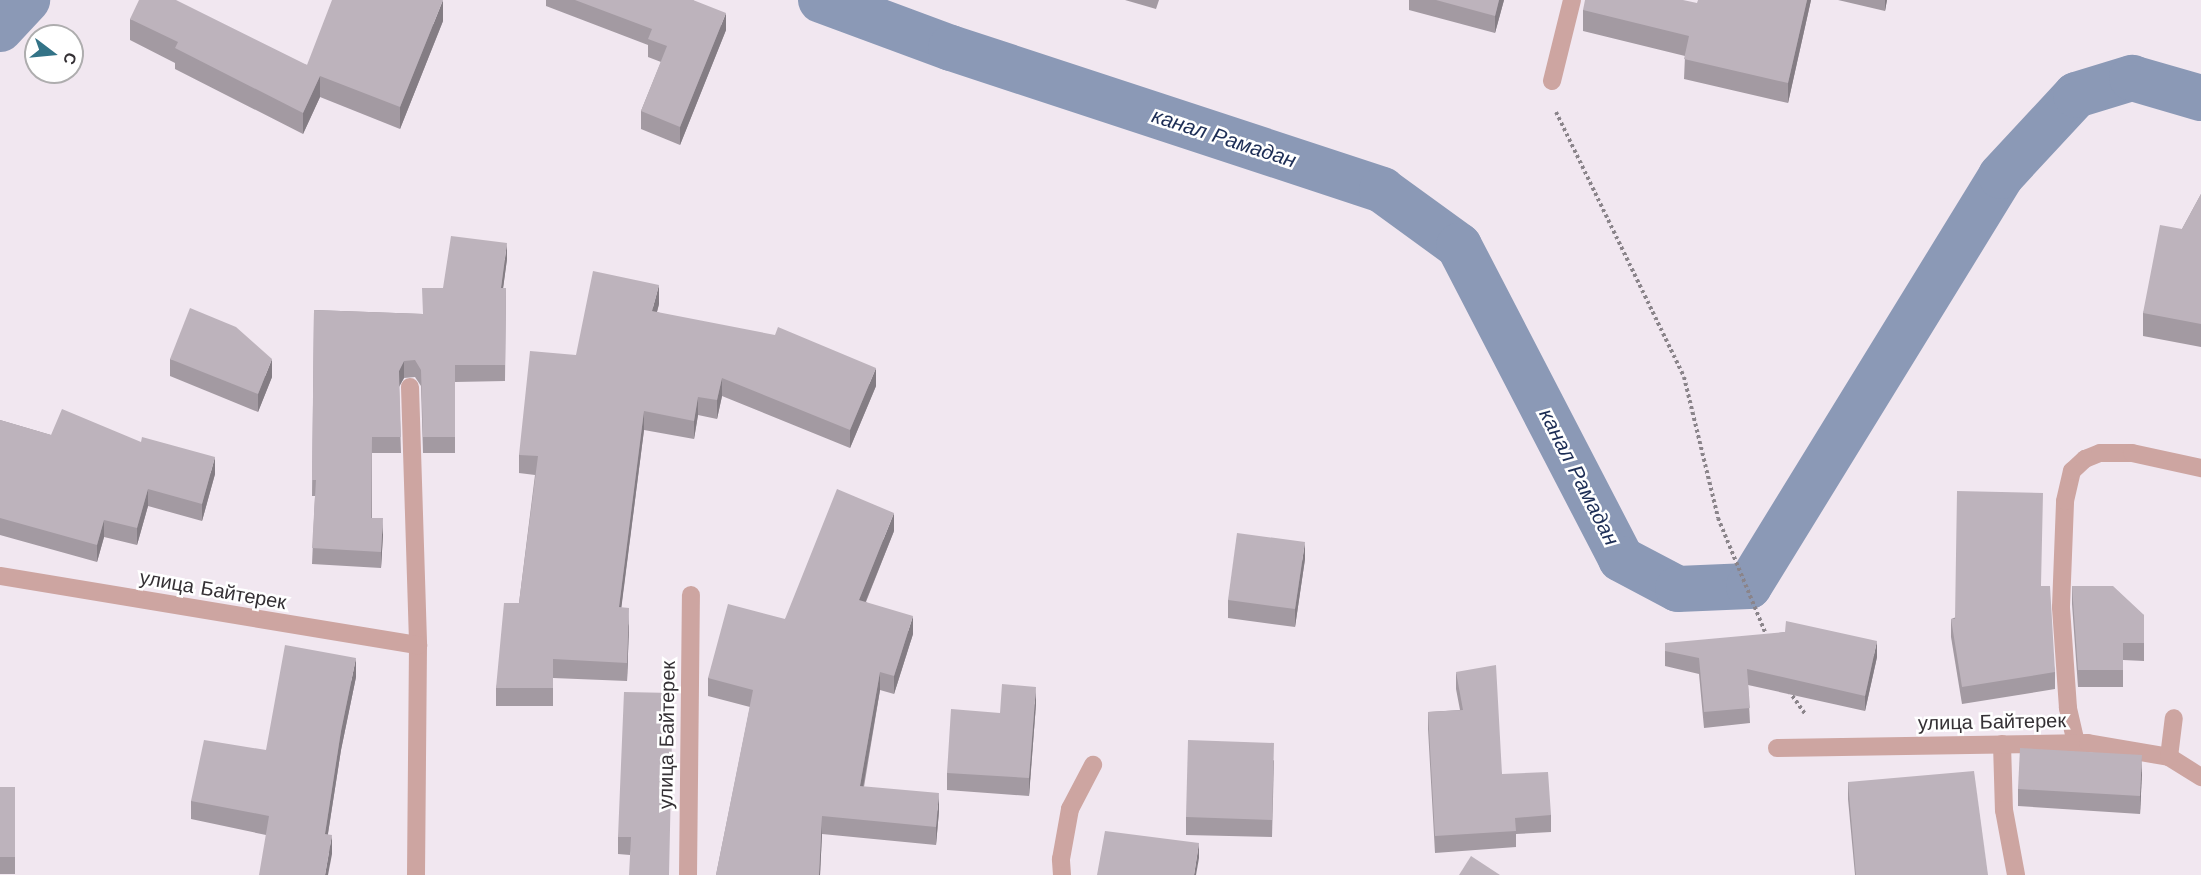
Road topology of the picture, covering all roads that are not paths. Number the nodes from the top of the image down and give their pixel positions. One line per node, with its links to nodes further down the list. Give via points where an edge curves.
1 (1572, 0): 2 (street)
2 (1552, 81)
3 (410, 387): 7 (street)
4 (2201, 468): 9 (street, via 2132,453 2100,453 2085,459 2072,471 2065,501 2061,607 2068,708)
5 (0, 576): 7 (street, улица Байтерек)
6 (691, 595): 16 (street, улица Байтерек)
7 (418, 645): 15 (street)
8 (2174, 718): 12 (street)
9 (2076, 743): 10 (street, улица Байтерек); 12 (street, улица Байтерек)
10 (2002, 744): 11 (street, улица Байтерек); 18 (street, via 2004,810)
11 (1777, 748)
12 (2169, 757): 14 (street, улица Байтерек)
13 (1093, 765): 17 (street, via 1070,809)
14 (2201, 777)
15 (416, 875)
16 (688, 875)
17 (1062, 875)
18 (2016, 875)

